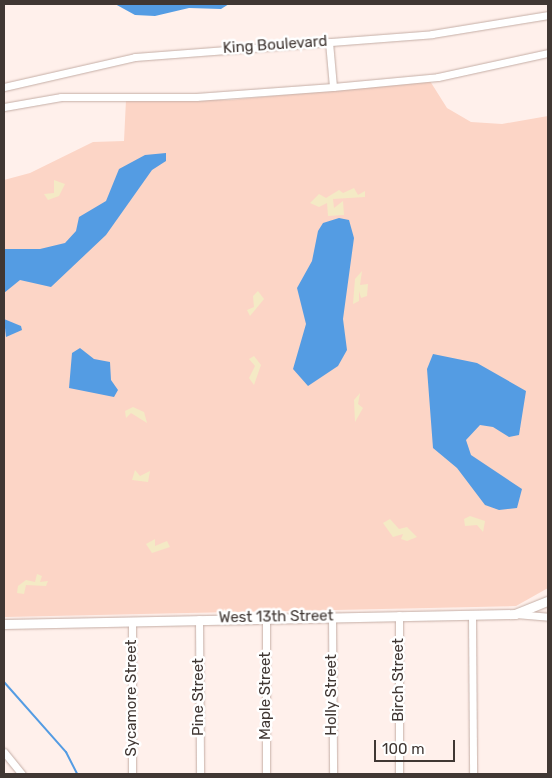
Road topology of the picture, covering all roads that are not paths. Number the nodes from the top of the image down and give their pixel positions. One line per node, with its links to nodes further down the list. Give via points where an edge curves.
1 (548, 15): 2 (street, King Boulevard, via 432,34)
2 (329, 42): 4 (street, King Boulevard, via 135,57); 5 (street)
3 (548, 53): 5 (street, via 438,76)
4 (4, 87)
5 (332, 87): 6 (street, via 196,97 60,97)
6 (4, 107)
7 (548, 601): 8 (main road)
8 (516, 614): 10 (main road, West 13th Street); 13 (street, West 13th Street)
9 (399, 615): 10 (main road, West 13th Street); 11 (main road, West 13th Street); 23 (street, Birch Street)
10 (472, 615): 24 (street)
11 (332, 616): 12 (main road, West 13th Street); 22 (street, Holly Street)
12 (266, 617): 14 (main road, West 13th Street); 21 (street, Maple Street)
13 (548, 617)
14 (199, 619): 15 (main road, West 13th Street); 20 (street, Pine Street)
15 (132, 621): 16 (main road, West 13th Street); 19 (street, Sycamore Street)
16 (4, 624)
17 (4, 752): 18 (street)
18 (22, 774)
19 (132, 774)
20 (200, 774)
21 (266, 774)
22 (333, 774)
23 (399, 774)
24 (473, 774)

